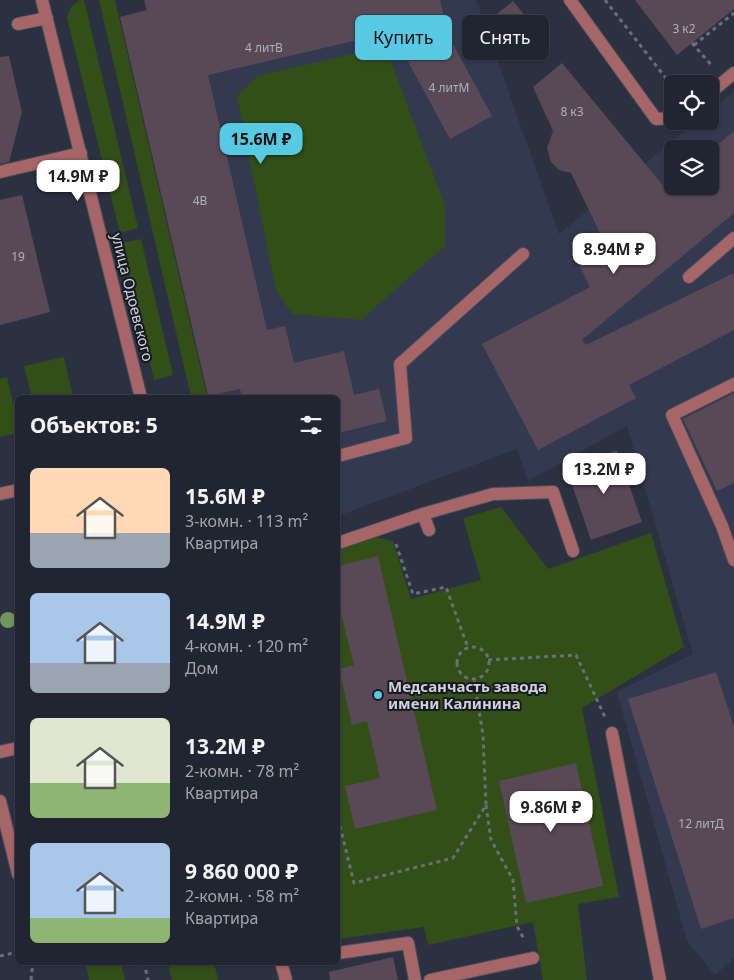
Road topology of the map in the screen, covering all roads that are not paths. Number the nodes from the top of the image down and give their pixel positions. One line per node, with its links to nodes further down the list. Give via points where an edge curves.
1 (42, 0): 3 (street, улица Одоевского)
2 (570, 0): 7 (street, via 656,119)
3 (47, 18): 4 (street); 8 (street, улица Одоевского)
4 (18, 24)
5 (734, 73): 6 (street)
6 (719, 86)
7 (664, 118)
8 (80, 153): 9 (street); 14 (street, улица Одоевского)
9 (0, 172)
10 (734, 238): 12 (street)
11 (523, 254): 15 (street, via 400,364 406,438)
12 (689, 277)
13 (734, 384): 19 (street, via 672,415)
14 (140, 395)
15 (340, 455)
16 (15, 491): 17 (street)
17 (0, 494)
18 (423, 514): 20 (street); 21 (street); 22 (street, via 493,494 553,492)
19 (728, 523): 23 (street)
20 (429, 530)
21 (340, 542)
22 (573, 551)
23 (734, 560)
24 (612, 733): 34 (street)
25 (0, 801): 26 (street)
26 (4, 834): 27 (street)
27 (15, 865)
28 (340, 953): 32 (street, via 408,943)
29 (533, 958): 33 (street)
30 (284, 965): 31 (street)
31 (286, 980)
32 (415, 980)
33 (430, 980)
34 (660, 980)

